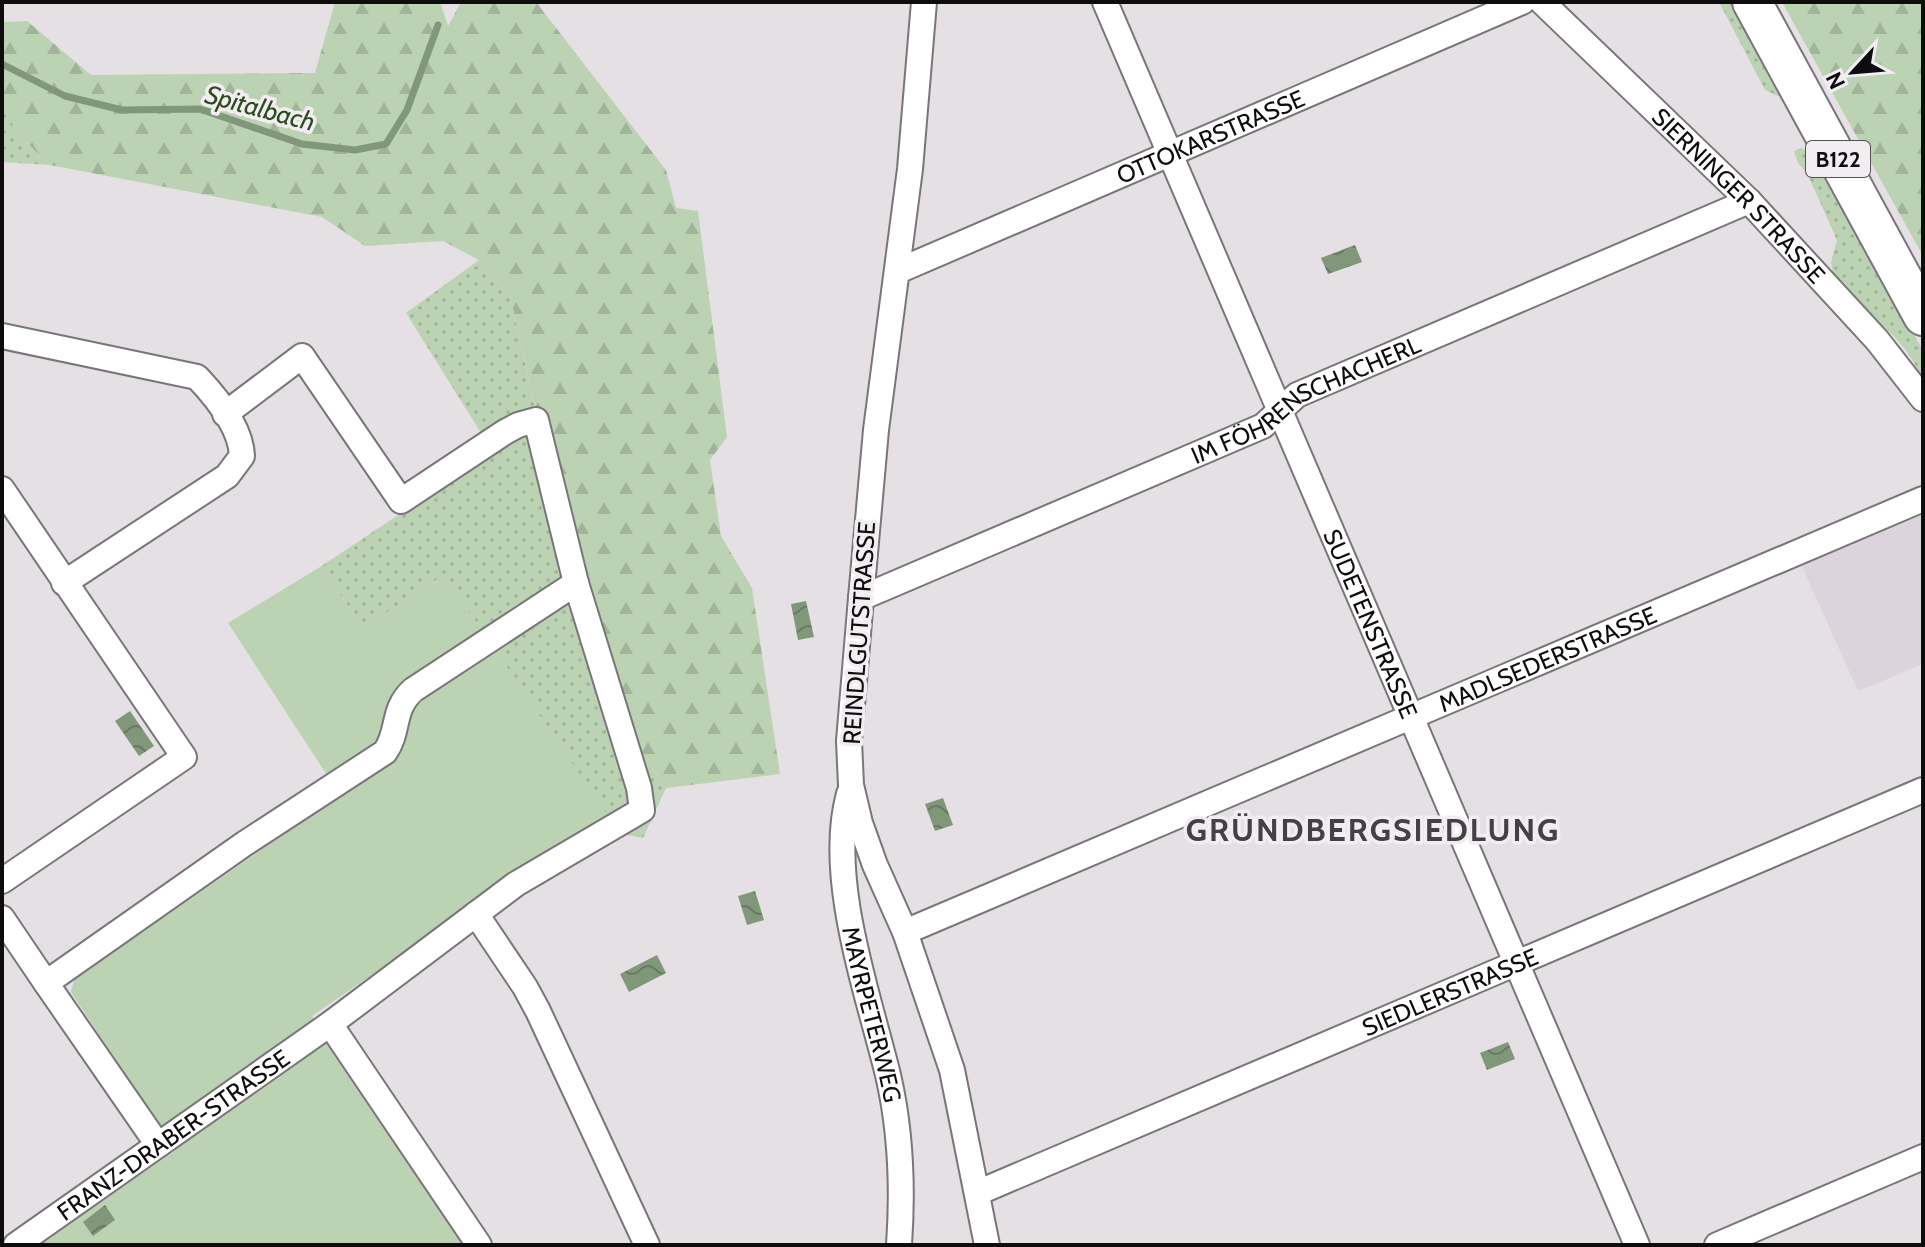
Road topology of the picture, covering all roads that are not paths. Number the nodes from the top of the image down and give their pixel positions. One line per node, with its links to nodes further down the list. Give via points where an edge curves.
1 (924, 2): 8 (street, REINDLGUTSTRASSE)
2 (1105, 2): 6 (street, SUDETENSTRASSE)
3 (1522, 2): 6 (street, OTTOKARSTRASSE)
4 (1542, 2): 7 (street, SIERNINGER STRASSE)
5 (1752, 2): 9 (main road, B122)
6 (1171, 155): 8 (street, OTTOKARSTRASSE); 12 (street, SUDETENSTRASSE)
7 (1749, 201): 11 (street, SIERNINGER STRASSE, via 1877,340); 12 (street, IM FÖHRENSCHACHERL, via 1297,395)
8 (898, 271): 18 (street, REINDLGUTSTRASSE)
9 (1923, 316)
10 (2, 336): 13 (street, via 185,372 197,377)
11 (1923, 399)
12 (1279, 409): 18 (street, IM FÖHRENSCHACHERL, via 1263,426); 19 (street, SUDETENSTRASSE)
13 (225, 414): 16 (street, via 241,442 237,466); 17 (street, via 302,356 401,501 505,432 536,420)
14 (2, 489): 16 (street)
15 (1923, 499): 19 (street, MADLSEDERSTRASSE)
16 (64, 583): 22 (street, via 184,757)
17 (576, 583): 23 (street, FRANZ-DRABER-STRASSE, via 642,810 516,884); 27 (street, via 413,690 398,709 385,752)
18 (861, 598): 20 (street, REINDLGUTSTRASSE, via 849,741)
19 (1410, 716): 25 (street, MADLSEDERSTRASSE); 26 (street, SUDETENSTRASSE)
20 (851, 785): 25 (street, REINDLGUTSTRASSE, via 875,865); 35 (street, MAYRPETERWEG, via 842,841 854,943 899,1136)
21 (1923, 790): 26 (street, SIEDLERSTRASSE)
22 (2, 881)
23 (476, 914): 28 (street, FRANZ-DRABER-STRASSE); 34 (street, via 538,1011)
24 (2, 918): 27 (street)
25 (905, 932): 31 (street, REINDLGUTSTRASSE, via 952,1070)
26 (1517, 962): 31 (street, SIEDLERSTRASSE); 37 (street, SUDETENSTRASSE)
27 (46, 983): 29 (street)
28 (330, 1024): 29 (street, FRANZ-DRABER-STRASSE); 33 (street)
29 (158, 1145): 32 (street, FRANZ-DRABER-STRASSE)
30 (1923, 1157): 38 (street)
31 (977, 1193): 36 (street, REINDLGUTSTRASSE)
32 (16, 1245)
33 (479, 1245)
34 (647, 1245)
35 (899, 1245)
36 (987, 1245)
37 (1637, 1245)
38 (1717, 1245)

